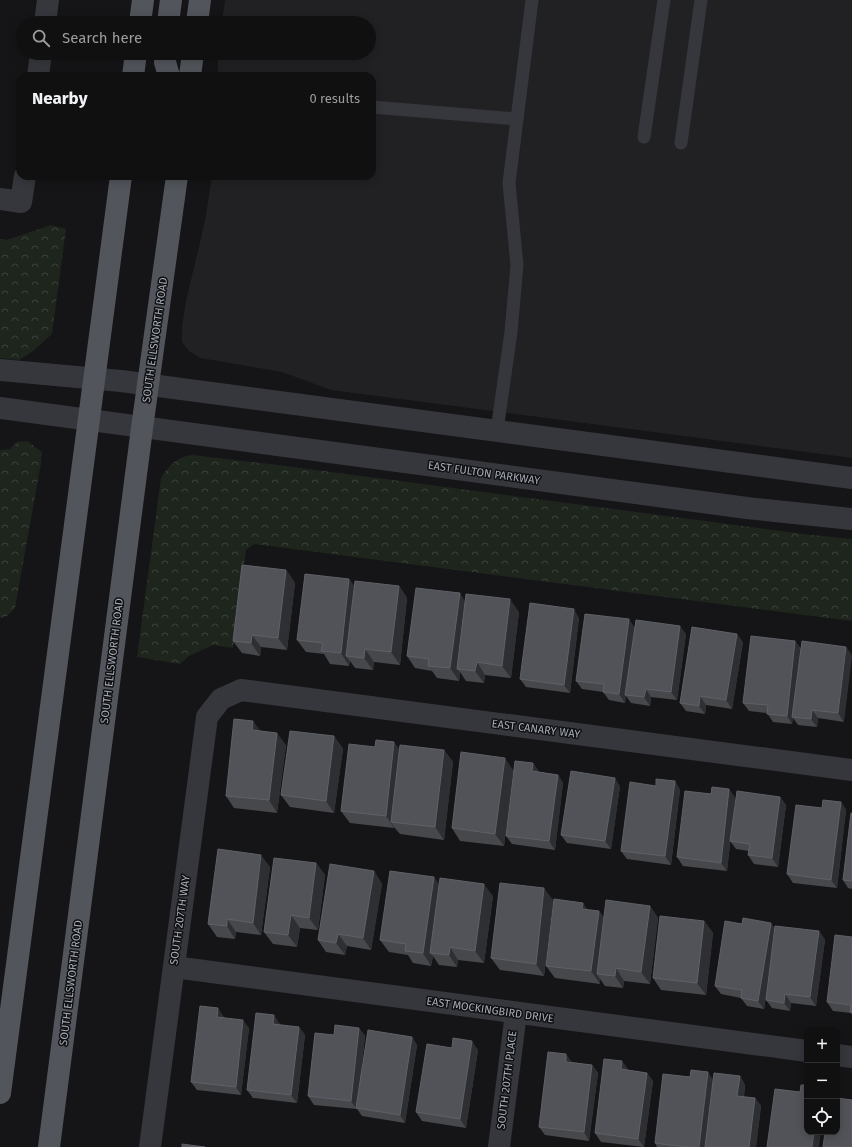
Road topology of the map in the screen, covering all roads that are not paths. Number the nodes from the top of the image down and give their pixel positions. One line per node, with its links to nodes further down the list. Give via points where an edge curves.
1 (48, 0): 8 (street)
2 (143, 0): 9 (main road)
3 (171, 0): 10 (main road)
4 (200, 0): 11 (main road)
5 (532, 0): 21 (lane)
6 (664, 0): 22 (lane)
7 (701, 0): 23 (lane)
8 (46, 16)
9 (141, 16)
10 (169, 16)
11 (198, 16)
12 (40, 60): 16 (street)
13 (135, 60): 17 (main road)
14 (165, 60): 18 (main road)
15 (192, 60): 19 (main road)
16 (39, 72)
17 (134, 72)
18 (168, 72)
19 (191, 72)
20 (376, 108): 21 (lane)
21 (517, 119): 34 (lane, via 509,183 517,265 511,332)
22 (644, 138)
23 (681, 143)
24 (22, 180): 27 (street)
25 (120, 180): 29 (main road)
26 (176, 180): 30 (main road, SOUTH ELLSWORTH ROAD)
27 (11, 200)
28 (0, 370): 29 (street)
29 (94, 378): 30 (street); 32 (main road)
30 (149, 384): 33 (main road, SOUTH ELLSWORTH ROAD); 34 (street)
31 (0, 408): 32 (street, EAST FULTON PARKWAY)
32 (89, 421): 33 (street, EAST FULTON PARKWAY); 44 (main road)
33 (142, 428): 36 (street, EAST FULTON PARKWAY, via 747,508); 45 (main road, SOUTH ELLSWORTH ROAD)
34 (497, 430): 35 (street)
35 (852, 478)
36 (852, 519)
37 (221, 699): 38 (street, EAST CANARY WAY, via 241,690); 39 (street, SOUTH 207TH WAY, via 207,717)
38 (852, 770)
39 (174, 967): 40 (street, EAST MOCKINGBIRD DRIVE); 46 (street, SOUTH 207TH WAY)
40 (516, 1013): 41 (street, EAST MOCKINGBIRD DRIVE); 47 (street, SOUTH 207TH PLACE)
41 (804, 1051)
42 (840, 1055): 43 (street)
43 (852, 1057)
44 (0, 1093)
45 (49, 1147)
46 (150, 1147)
47 (498, 1147)

